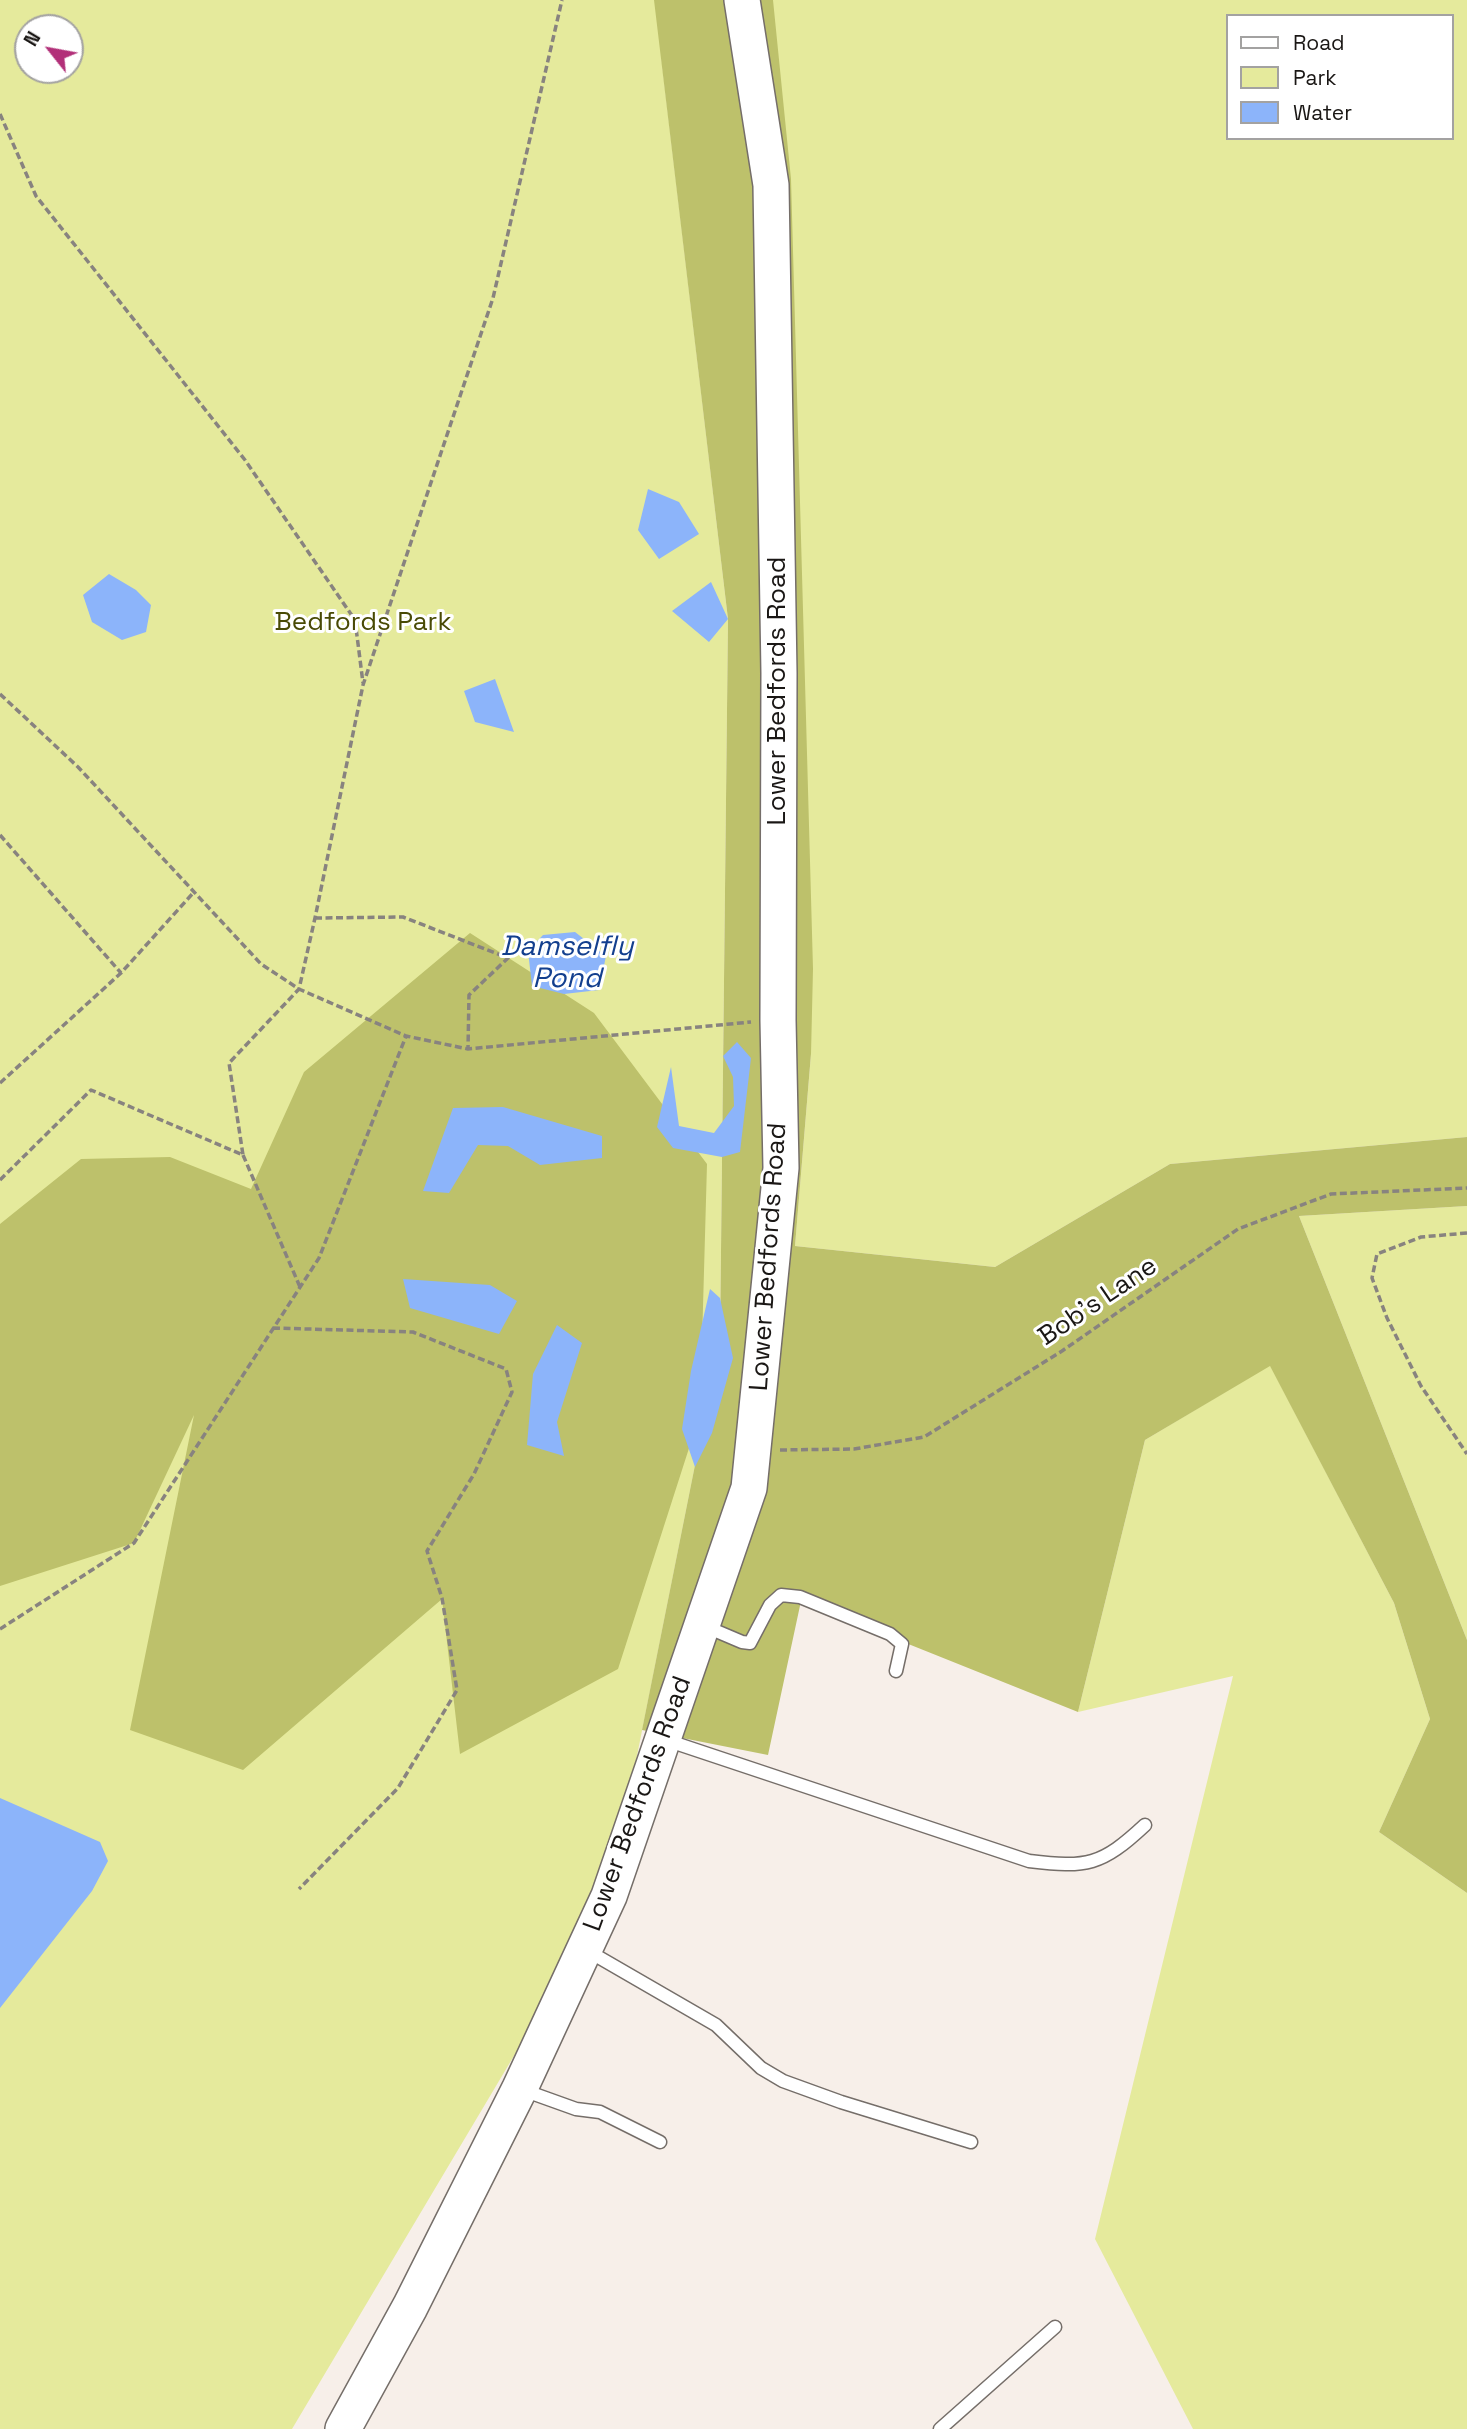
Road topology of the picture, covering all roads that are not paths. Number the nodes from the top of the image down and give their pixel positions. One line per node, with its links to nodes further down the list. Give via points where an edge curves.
1 (742, 0): 2 (street, Lower Bedfords Road, via 771,185 781,1168 749,1488)
2 (702, 1625): 3 (lane, via 750,1643 770,1605 781,1595 800,1597 890,1634 902,1644); 4 (street, Lower Bedfords Road)
3 (896, 1671)
4 (663, 1739): 5 (lane, via 1028,1861 1089,1864 1107,1856); 6 (street, Lower Bedfords Road, via 609,1896)
5 (1145, 1825)
6 (584, 1949): 7 (street, Lower Bedfords Road); 8 (lane, via 716,2025 761,2068 783,2081)
7 (520, 2088): 9 (lane, via 576,2109 600,2112); 11 (street, Lower Bedfords Road, via 410,2307)
8 (971, 2142)
9 (660, 2143)
10 (1055, 2327): 12 (lane)
11 (342, 2429)
12 (940, 2429)

